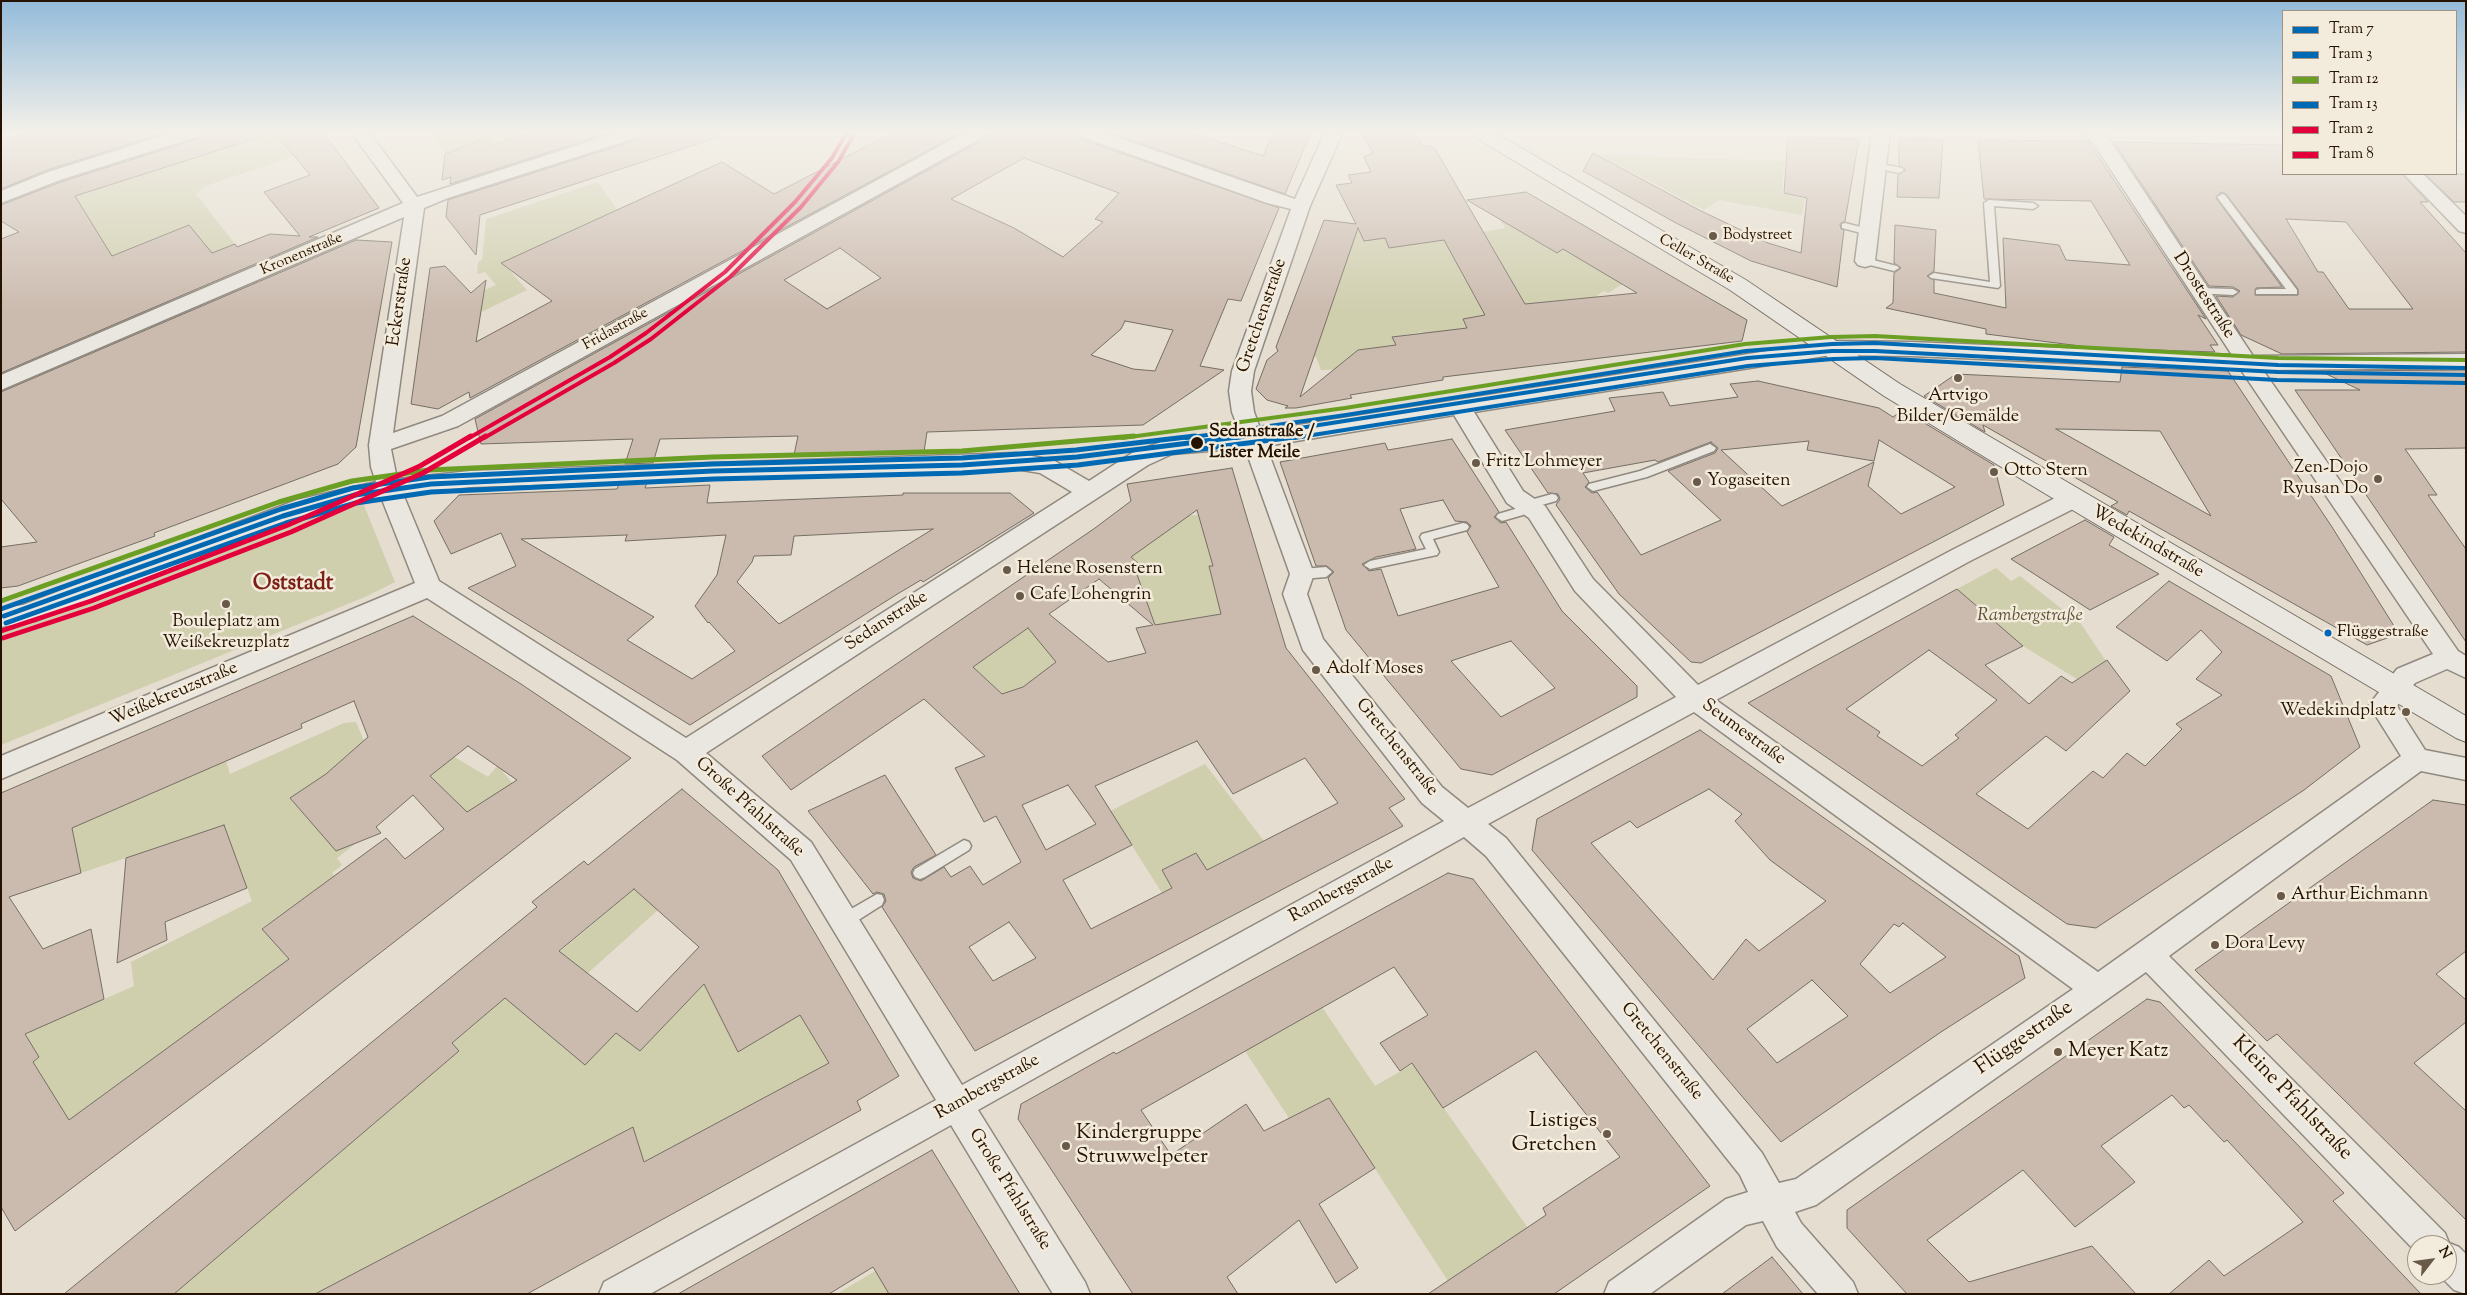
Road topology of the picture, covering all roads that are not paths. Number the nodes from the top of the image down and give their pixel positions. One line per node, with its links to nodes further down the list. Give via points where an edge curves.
1 (14, 192): 12 (street)
2 (404, 192): 15 (street)
3 (446, 192): 15 (street, Kronenstraße)
4 (868, 192): 31 (street, Fridastraße, via 450,420)
5 (1255, 192): 13 (street)
6 (1307, 192): 13 (street, Gretchenstraße)
7 (1586, 192): 25 (street, Celler Straße, via 1738,284)
8 (1873, 192): 18 (street)
9 (2135, 192): 22 (street, Drostestraße)
10 (2431, 192): 17 (street)
11 (2222, 197): 24 (lane, via 2292,292)
12 (1, 198)
13 (1301, 206): 30 (street, Gretchenstraße, via 1243,370 1240,391)
14 (2033, 206): 21 (lane, via 1989,203 1995,286)
15 (415, 207): 28 (street, Kronenstraße); 31 (street, Eckerstraße)
16 (1845, 226): 18 (lane)
17 (2466, 227)
18 (1868, 232): 19 (street)
19 (1865, 261): 20 (lane)
20 (1894, 268)
21 (1934, 276)
22 (2199, 291): 23 (lane); 27 (street, Drostestraße)
23 (2233, 292)
24 (2260, 292)
25 (1831, 348): 27 (street, Sedanstraße); 29 (street, Sedanstraße); 37 (street, Wedekindstraße, via 1892,390)
26 (2466, 361): 27 (street, Sedanstraße)
27 (2248, 363): 44 (street, Drostestraße)
28 (1, 383)
29 (1460, 407): 30 (street, Sedanstraße); 38 (street, Seumestraße, via 1515,496)
30 (1243, 440): 35 (street, Sedanstraße, via 1170,447 1140,459); 52 (street, Gretchenstraße, via 1314,573 1295,594 1312,643 1432,795)
31 (380, 444): 34 (street, Eckerstraße, via 382,467)
32 (1710, 448): 33 (lane, via 1643,474)
33 (1593, 487)
34 (390, 488): 35 (street, via 470,479 1016,461 1045,466); 42 (street); 43 (street, via 305,506 26,614)
35 (1088, 493): 48 (street, Sedanstraße)
36 (1552, 498): 38 (lane)
37 (2073, 499): 45 (street, Wedekindstraße); 46 (street, Rambergstraße)
38 (1527, 505): 39 (lane, via 1519,512); 46 (street, Seumestraße, via 1537,512 1584,585)
39 (1502, 517)
40 (1463, 527): 41 (lane, via 1426,537 1433,552)
41 (1370, 565)
42 (429, 587): 48 (street, Große Pfahlstraße); 50 (street, Weißekreuzstraße)
43 (1, 618)
44 (2457, 663): 45 (street, via 2406,676)
45 (2394, 688): 47 (street, Wedekindstraße); 49 (street, via 2382,704)
46 (1694, 698): 52 (street, Rambergstraße); 58 (street, Seumestraße)
47 (2466, 730)
48 (686, 752): 56 (street, Große Pfahlstraße, via 802,852)
49 (2417, 759): 51 (street); 57 (street, Flüggestraße)
50 (1, 768)
51 (2466, 769)
52 (1465, 822): 59 (street, Rambergstraße); 60 (street, Gretchenstraße, via 1496,847 1752,1164)
53 (964, 846): 54 (lane)
54 (920, 873)
55 (877, 900): 56 (lane)
56 (844, 921): 59 (street, Große Pfahlstraße)
57 (2148, 954): 58 (street, Flüggestraße); 61 (street, Kleine Pfahlstraße)
58 (2097, 989): 60 (street, Flüggestraße, via 1804,1193)
59 (957, 1105): 64 (street, Rambergstraße); 65 (street, Große Pfahlstraße)
60 (1772, 1202): 66 (street, Flüggestraße, via 1738,1211); 67 (street, Gretchenstraße, via 1789,1235)
61 (2424, 1235)
62 (2457, 1269): 63 (street)
63 (2466, 1278)
64 (616, 1294)
65 (1073, 1294)
66 (1621, 1294)
67 (1841, 1294)

